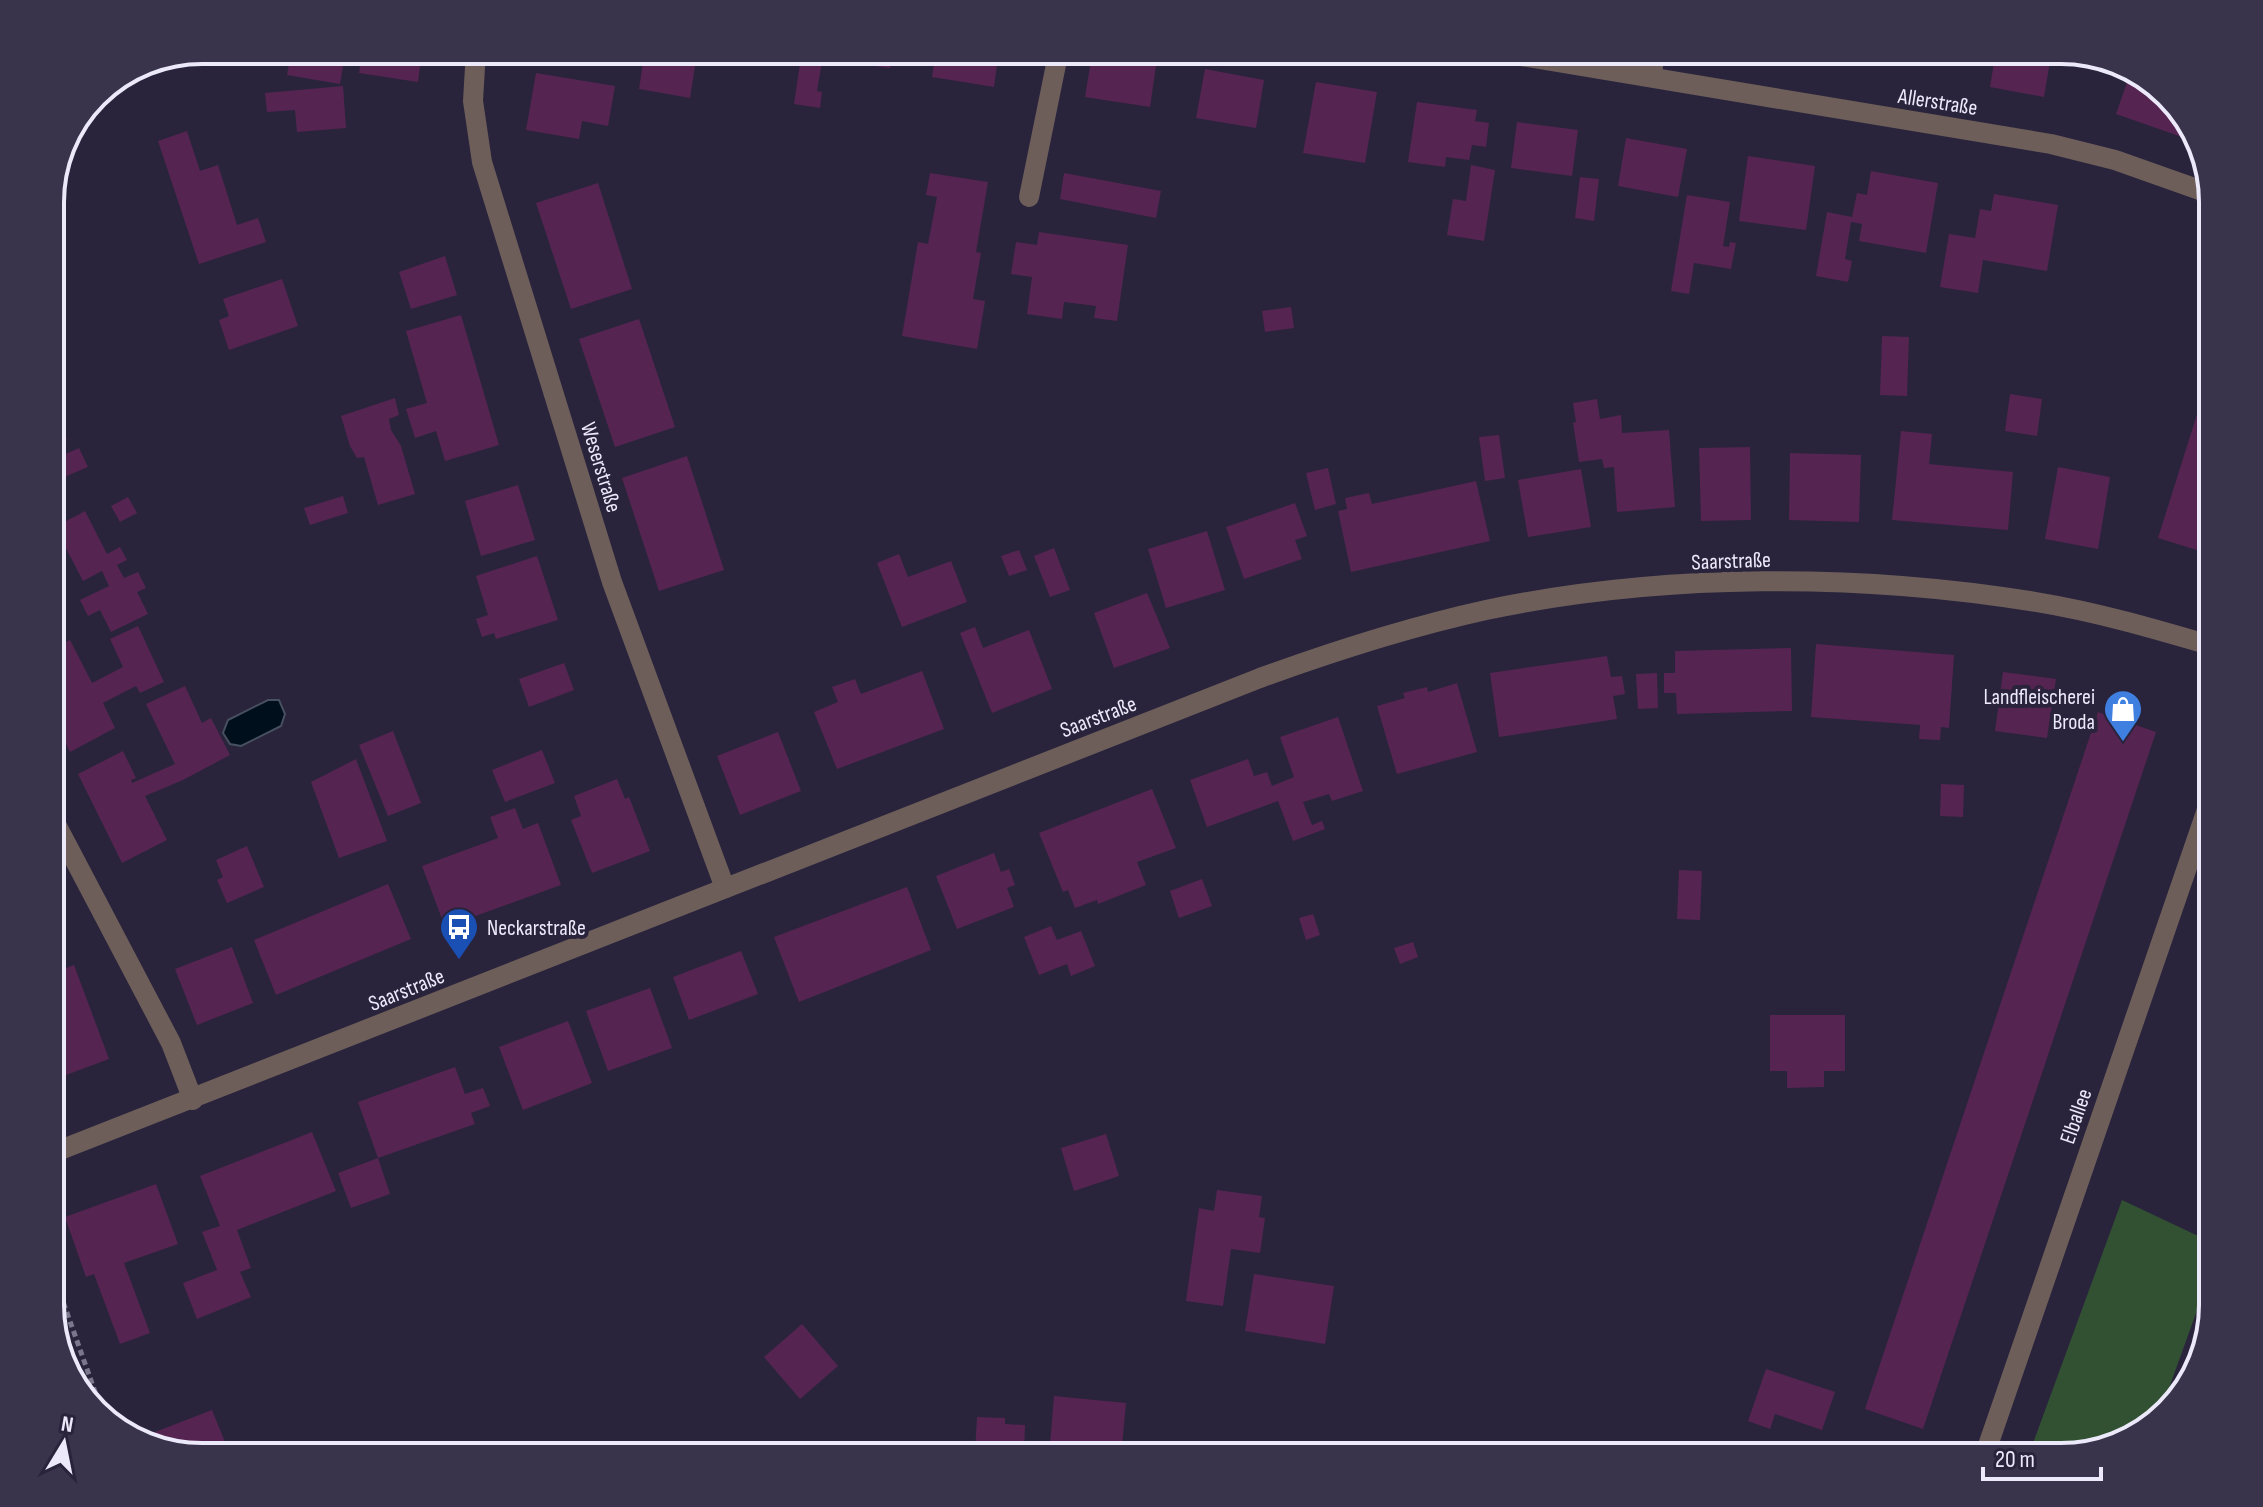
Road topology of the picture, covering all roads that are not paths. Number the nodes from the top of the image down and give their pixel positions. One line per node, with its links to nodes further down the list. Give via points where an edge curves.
1 (475, 64): 11 (street, Weserstraße, via 473,101 482,162 612,582)
2 (1056, 64): 7 (street)
3 (1571, 64): 5 (street, Allerstraße)
4 (1653, 64): 5 (street)
5 (1651, 77): 6 (street, Allerstraße, via 2051,144)
6 (2198, 190)
7 (1029, 197)
8 (2199, 642): 11 (street, Saarstraße, via 2037,602 1853,583 1686,585 1547,600 1458,617 1339,650)
9 (2199, 833): 14 (street, Elballee)
10 (64, 840): 12 (street, via 171,1043)
11 (725, 888): 12 (street, Saarstraße)
12 (193, 1100): 13 (street, Saarstraße)
13 (64, 1149)
14 (1989, 1443)

